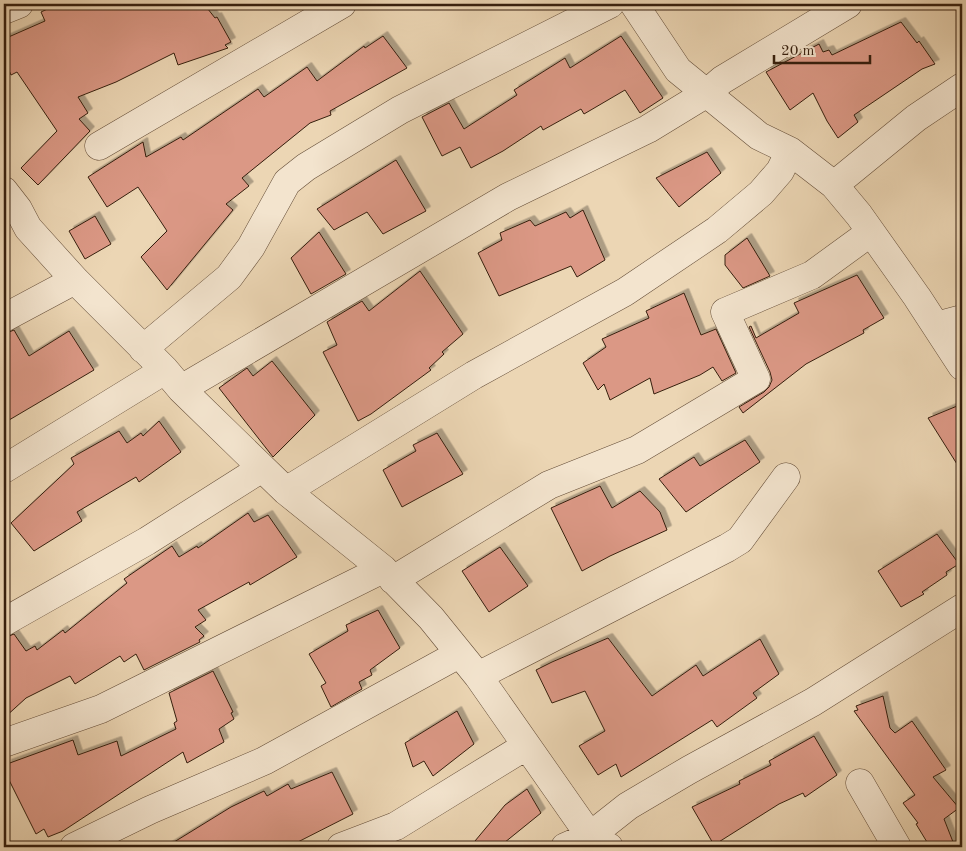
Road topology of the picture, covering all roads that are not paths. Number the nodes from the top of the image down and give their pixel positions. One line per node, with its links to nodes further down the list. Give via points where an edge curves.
1 (19, 4): 6 (street)
2 (342, 4): 9 (street)
3 (610, 4): 18 (street, via 400,110 306,167 287,182 251,247 229,277)
4 (634, 4): 8 (street, via 678,70)
5 (848, 4): 8 (street, via 722,80)
6 (4, 10)
7 (962, 87): 11 (street, via 916,118)
8 (707, 93): 10 (street, via 759,136); 20 (street, via 648,128 508,197)
9 (99, 146)
10 (790, 151): 11 (street); 24 (street, via 780,171 761,193 717,230 625,292 474,375)
11 (834, 185): 13 (street)
12 (4, 191): 14 (street, via 28,228)
13 (871, 232): 17 (street); 25 (street, via 812,275 725,312 756,379 637,450 549,485)
14 (75, 280): 15 (street); 18 (street)
15 (4, 318)
16 (962, 319): 17 (street)
17 (936, 326): 19 (street)
18 (143, 349): 20 (street)
19 (962, 366)
20 (173, 380): 21 (street); 22 (street)
21 (262, 468): 24 (street); 27 (street, via 147,541)
22 (4, 470)
23 (786, 477): 29 (street, via 740,540 728,548)
24 (286, 491): 25 (street)
25 (388, 574): 28 (street, via 431,618); 30 (street, via 101,709)
26 (962, 608): 33 (street, via 813,702 628,806)
27 (4, 622)
28 (459, 654): 29 (street); 34 (street, via 264,761)
29 (478, 676): 31 (street)
30 (4, 743)
31 (526, 746): 33 (street); 35 (street, via 396,826)
32 (860, 783): 37 (street)
33 (599, 842): 36 (street)
34 (74, 847)
35 (341, 847)
36 (565, 847)
37 (897, 847)

